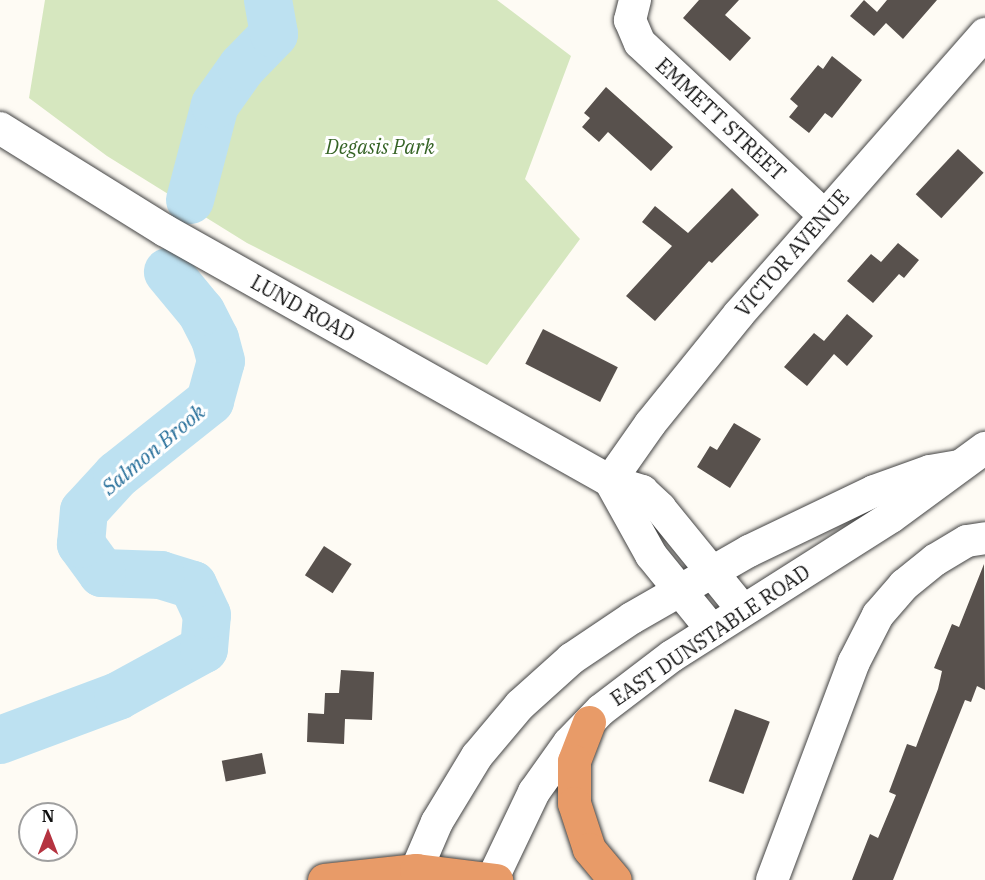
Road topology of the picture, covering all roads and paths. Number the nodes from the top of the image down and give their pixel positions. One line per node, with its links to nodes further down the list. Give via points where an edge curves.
1 (633, 8): 4 (street, EMMETT STREET, via 635,36)
2 (985, 34): 4 (street, VICTOR AVENUE)
3 (0, 128): 7 (street, LUND ROAD, via 164,230)
4 (824, 215): 7 (street, VICTOR AVENUE, via 655,417)
5 (985, 448): 6 (street, EAST DUNSTABLE ROAD)
6 (957, 466): 9 (street, EAST DUNSTABLE ROAD, via 873,491); 11 (street, EAST DUNSTABLE ROAD, via 891,518)
7 (610, 481): 9 (street, LUND ROAD, via 630,486 651,498); 10 (street, via 651,555)
8 (985, 538): 18 (street, via 951,549 909,580 878,615 854,662)
9 (712, 570): 10 (street, EAST DUNSTABLE ROAD); 11 (street, LUND ROAD)
10 (677, 591): 12 (street); 14 (street, EAST DUNSTABLE ROAD, via 589,645 520,705 464,776)
11 (742, 609): 12 (street, EAST DUNSTABLE ROAD)
12 (712, 630): 13 (street, EAST DUNSTABLE ROAD, via 638,680)
13 (589, 722): 16 (street, EAST DUNSTABLE ROAD, via 534,792); 17 (highway, via 574,761 574,802 583,836)
14 (414, 875): 15 (highway); 16 (highway)
15 (324, 880)
16 (494, 880)
17 (615, 880)
18 (772, 880)

